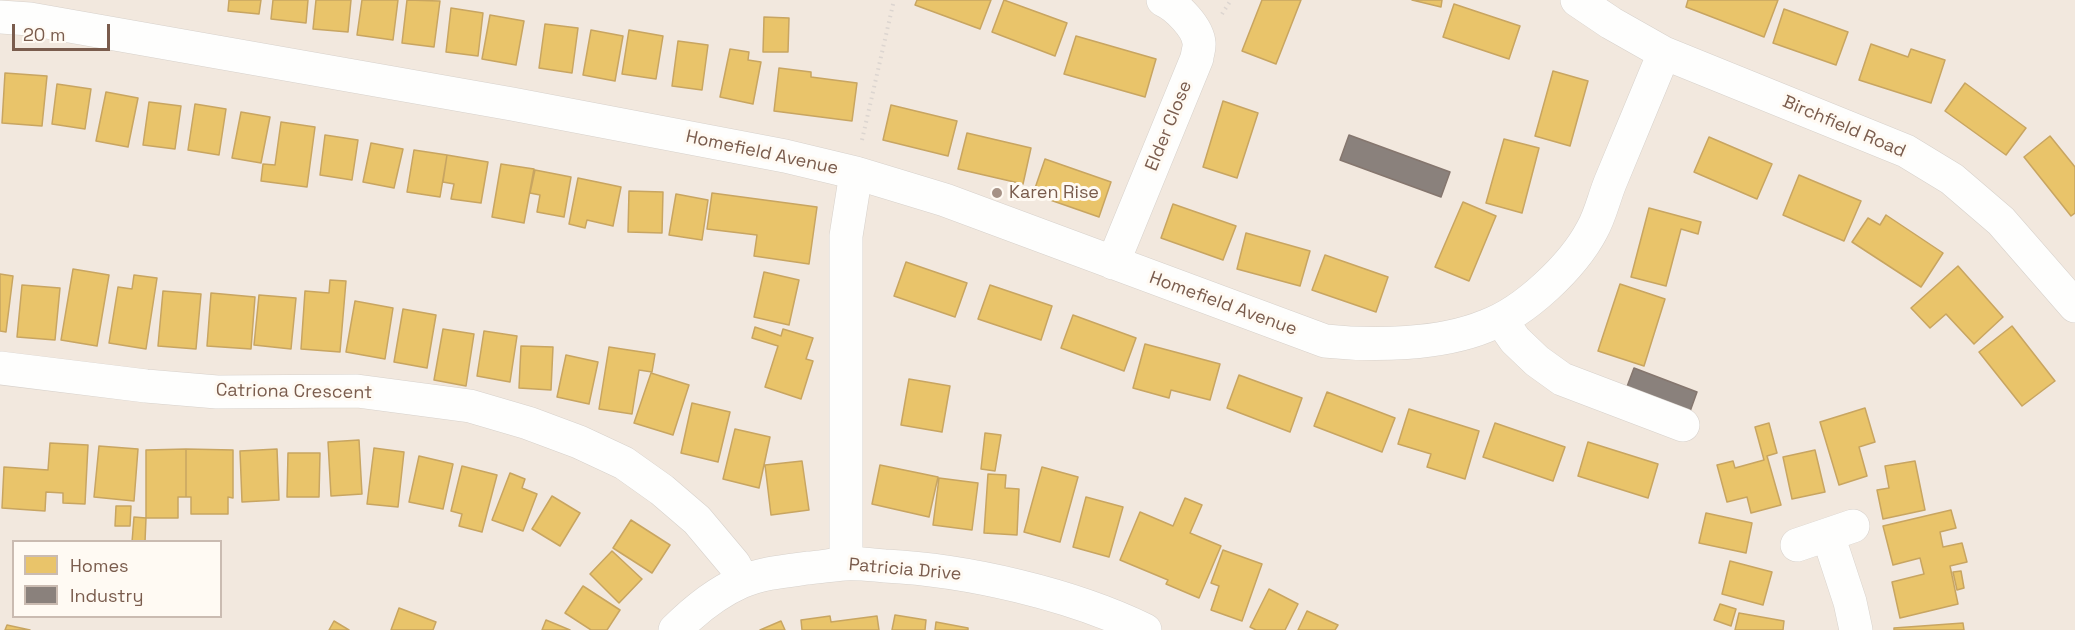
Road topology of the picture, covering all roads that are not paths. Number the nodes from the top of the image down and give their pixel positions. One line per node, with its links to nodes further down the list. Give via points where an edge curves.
1 (1163, 0): 6 (street, Elder Close, via 1181,12 1189,24 1199,43 1197,58)
2 (1577, 0): 4 (street, Birchfield Road)
3 (0, 17): 5 (street, Homefield Avenue, via 30,19 512,104)
4 (1664, 53): 7 (street, Birchfield Road, via 1906,151 1952,179 2001,221); 8 (street, Homefield Avenue, via 1593,229 1570,263 1548,286)
5 (856, 173): 6 (street, Homefield Avenue, via 945,200); 12 (street, via 846,236)
6 (1113, 263): 8 (street, Homefield Avenue, via 1324,341 1396,343 1453,335)
7 (2075, 306)
8 (1501, 320): 10 (street, via 1515,340 1562,380)
9 (0, 368): 13 (street, Catriona Crescent, via 218,392 357,391 470,406 538,426 624,463 696,520 734,564)
10 (1683, 425)
11 (1797, 545): 16 (street, via 1840,530)
12 (846, 564): 13 (street, Patricia Drive, via 778,572); 15 (street, Patricia Drive, via 960,574 1050,595)
13 (743, 581): 14 (street, Patricia Drive, via 713,598)
14 (675, 630)
15 (1145, 630)
16 (1856, 630)

